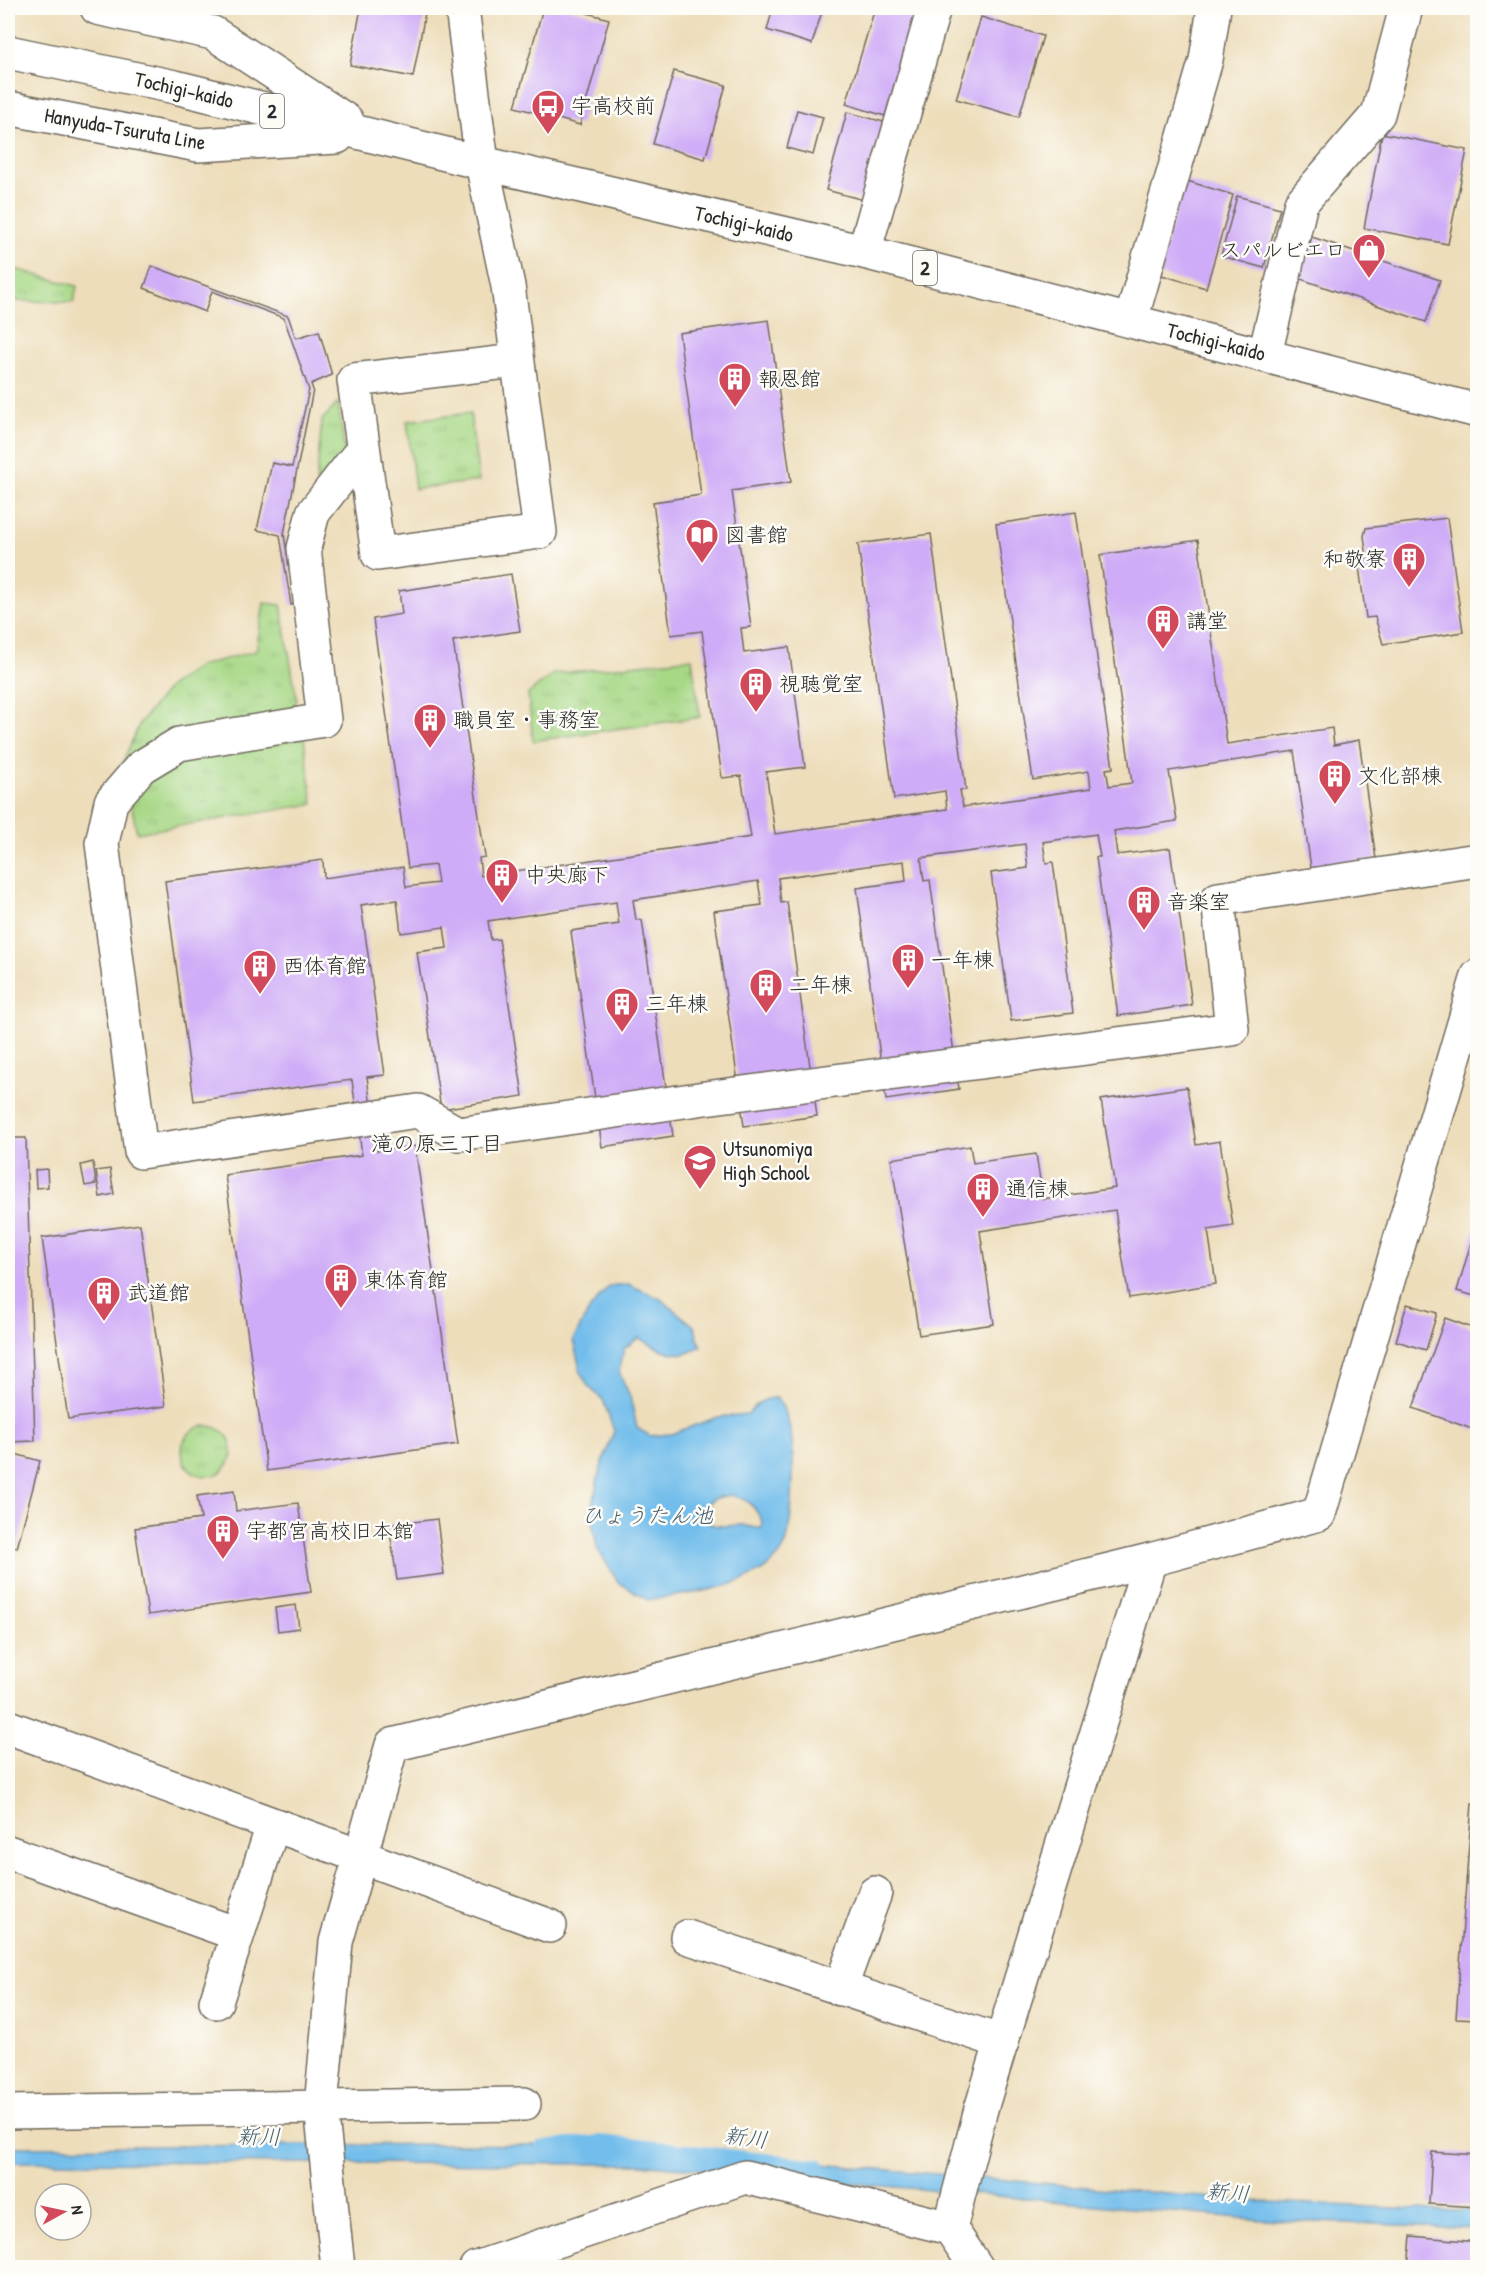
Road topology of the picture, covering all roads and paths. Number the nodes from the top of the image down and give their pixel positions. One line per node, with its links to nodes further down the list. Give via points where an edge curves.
1 (97, 8): 8 (street, via 213,33)
2 (462, 8): 9 (street)
3 (934, 8): 10 (street)
4 (1214, 8): 11 (street, via 1206,60)
5 (1406, 8): 12 (street, via 1378,114 1301,203)
6 (8, 52): 8 (street, Tochigi-kaido / 2, via 175,87)
7 (8, 108): 8 (street, Hanyuda-Tsuruta Line, via 198,145)
8 (369, 135): 9 (street, Tochigi-kaido / 2)
9 (482, 162): 10 (street, Tochigi-kaido / 2); 13 (street, via 508,286)
10 (864, 252): 11 (street, Tochigi-kaido / 2)
11 (1131, 320): 12 (street, Tochigi-kaido / 2)
12 (1264, 354): 14 (street, Tochigi-kaido / 2)
13 (518, 361): 15 (street, via 354,380); 15 (street, via 540,532 378,554)
14 (1478, 411)
15 (363, 449): 16 (street, via 313,513 304,548 324,720 179,744 141,768 111,802 102,843 141,1152 418,1111 459,1134 1232,1029 1218,899)
16 (1478, 860)
17 (1478, 975): 18 (street, via 1319,1514)
18 (1150, 1560): 22 (street, via 392,1745); 29 (street)
19 (8, 1727): 20 (street)
20 (273, 1825): 22 (street); 25 (street)
21 (8, 1852): 25 (street)
22 (360, 1857): 24 (street); 31 (street, via 336,1942)
23 (875, 1893): 27 (street)
24 (550, 1926)
25 (237, 1934): 28 (street)
26 (687, 1937): 27 (street)
27 (840, 1989): 29 (street)
28 (216, 2002)
29 (1002, 2042): 33 (street)
30 (524, 2104): 31 (street)
31 (321, 2107): 32 (street); 34 (street)
32 (8, 2112)
33 (954, 2214): 35 (street, via 745,2177); 36 (street)
34 (338, 2268)
35 (476, 2268)
36 (977, 2268)

